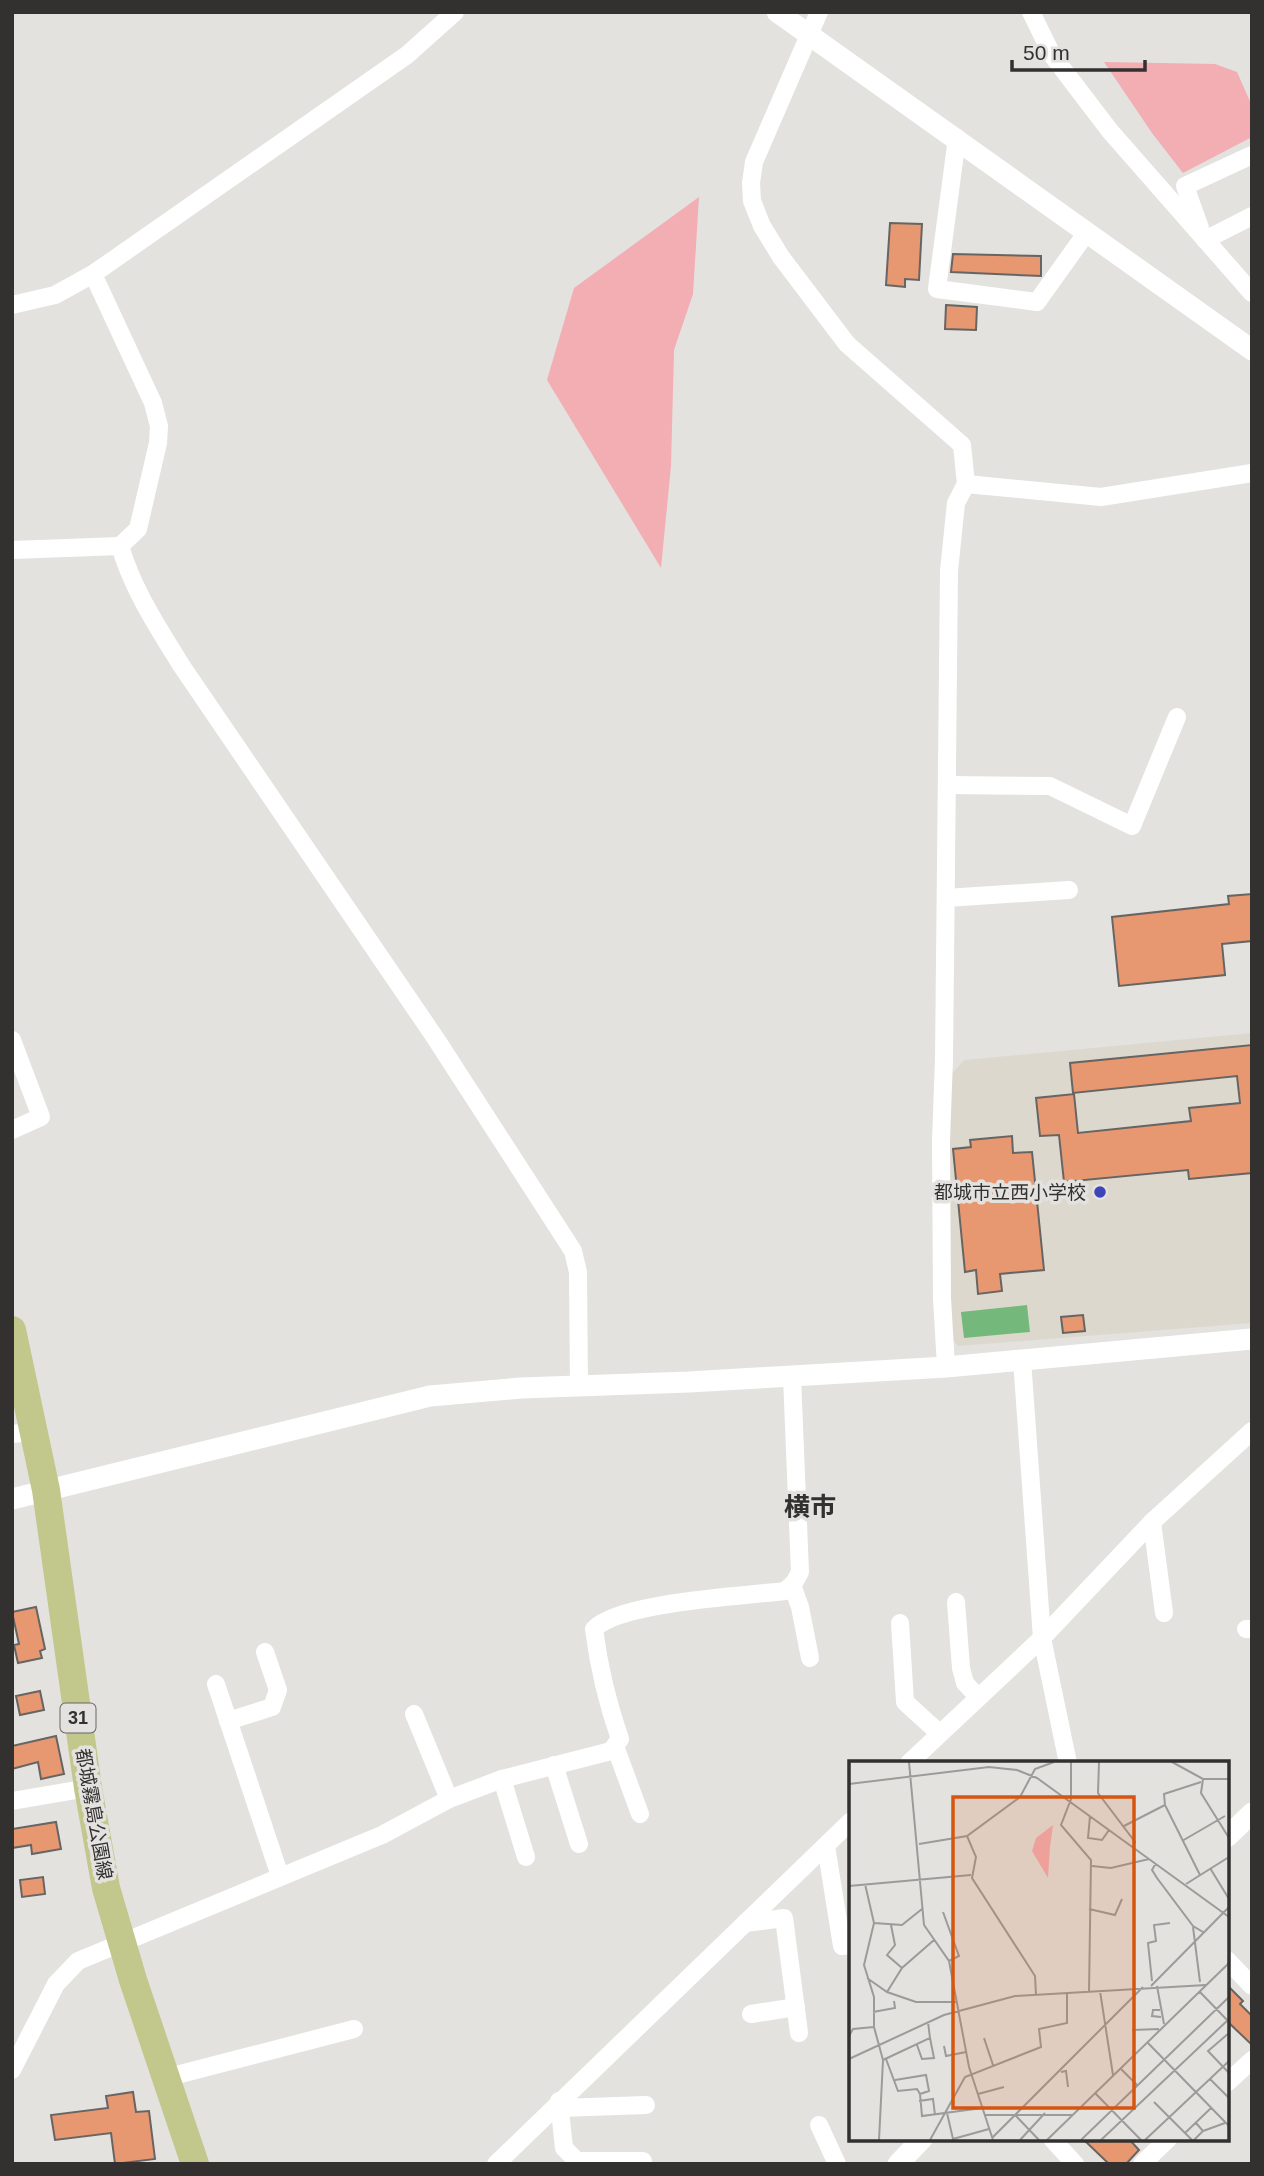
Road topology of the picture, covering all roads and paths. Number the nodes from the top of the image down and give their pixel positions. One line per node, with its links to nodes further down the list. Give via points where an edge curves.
1 (455, 12): 11 (street, via 407,55)
2 (777, 12): 5 (street)
3 (819, 12): 5 (street)
4 (1031, 12): 10 (street, via 1052,55)
5 (808, 35): 6 (street); 16 (street, via 754,162 752,201 781,257 847,344 962,445)
6 (957, 138): 9 (street); 9 (street, via 937,289 1037,302)
7 (1252, 155): 10 (street, via 1185,186)
8 (1252, 216): 10 (street)
9 (1087, 232): 14 (street)
10 (1204, 239): 12 (street)
11 (93, 274): 13 (street, via 55,295); 17 (street, via 159,425 159,443 138,528)
12 (1252, 293)
13 (12, 304)
14 (1252, 350)
15 (1252, 473): 16 (street, via 1101,497)
16 (966, 484): 20 (street, via 956,503 950,571)
17 (121, 546): 18 (street); 30 (street, via 143,603 181,665 436,1039 573,1251 578,1272)
18 (12, 550)
19 (1177, 717): 20 (street, via 1132,826 1050,786)
20 (947, 785): 22 (street)
21 (1069, 890): 22 (street)
22 (946, 898): 28 (street, via 941,1141)
23 (12, 1040): 24 (street, via 41,1117)
24 (12, 1130)
25 (12, 1331): 32 (main road, 都城霧島公園線 / 31)
26 (1252, 1339): 27 (street)
27 (1022, 1360): 28 (street); 40 (street)
28 (946, 1367): 29 (street)
29 (793, 1377): 30 (street); 36 (street, via 800,1572)
30 (579, 1386): 33 (street, via 430,1396)
31 (1252, 1431): 35 (street)
32 (22, 1433): 33 (main road, 都城霧島公園線 / 31)
33 (46, 1490): 34 (street); 53 (main road, 都城霧島公園線 / 31)
34 (12, 1499)
35 (1152, 1522): 38 (street); 40 (street)
36 (792, 1585): 42 (street); 48 (street, via 785,1591 647,1607 599,1623 594,1629 598,1665 620,1739)
37 (956, 1602): 44 (street, via 961,1668 965,1683)
38 (1164, 1613)
39 (900, 1623): 47 (street, via 905,1702)
40 (1042, 1638): 44 (street); 50 (street)
41 (265, 1652): 46 (street, via 278,1690 272,1707)
42 (810, 1658)
43 (216, 1684): 46 (street)
44 (978, 1697): 47 (street)
45 (414, 1714): 54 (street)
46 (228, 1721): 63 (street)
47 (939, 1733): 49 (street)
48 (615, 1746): 51 (street, via 611,1751); 57 (street)
49 (911, 1761)
50 (1068, 1761)
51 (554, 1765): 52 (street); 60 (street)
52 (502, 1779): 54 (street); 62 (street)
53 (88, 1788): 55 (street); 65 (main road, 都城霧島公園線 / 31, via 106,1888)
54 (449, 1799): 63 (street, via 382,1835)
55 (12, 1801)
56 (1252, 1813): 59 (street)
57 (639, 1814)
58 (849, 1823): 61 (street)
59 (1229, 1835)
60 (579, 1844)
61 (826, 1846): 64 (street); 66 (street, via 842,1946)
62 (526, 1857)
63 (279, 1876): 65 (street)
64 (745, 1923): 69 (street, via 784,1918); 77 (street)
65 (122, 1944): 74 (street, via 78,1961 56,1984); 75 (main road, 都城霧島公園線 / 31)
66 (849, 1945)
67 (1229, 1962): 68 (street)
68 (1252, 1986)
69 (796, 2007): 70 (street); 72 (street)
70 (751, 2014)
71 (354, 2029): 75 (street)
72 (799, 2033)
73 (1252, 2060): 76 (street)
74 (12, 2070)
75 (165, 2078): 84 (main road, 都城霧島公園線 / 31)
76 (1229, 2081)
77 (560, 2104): 78 (street); 83 (street, via 564,2148 577,2161); 85 (street)
78 (646, 2105)
79 (819, 2125): 86 (street)
80 (920, 2141): 87 (street)
81 (1054, 2141): 88 (street)
82 (1166, 2141): 89 (street)
83 (643, 2161)
84 (195, 2164)
85 (496, 2164)
86 (837, 2164)
87 (898, 2164)
88 (1075, 2164)
89 (1142, 2164)

